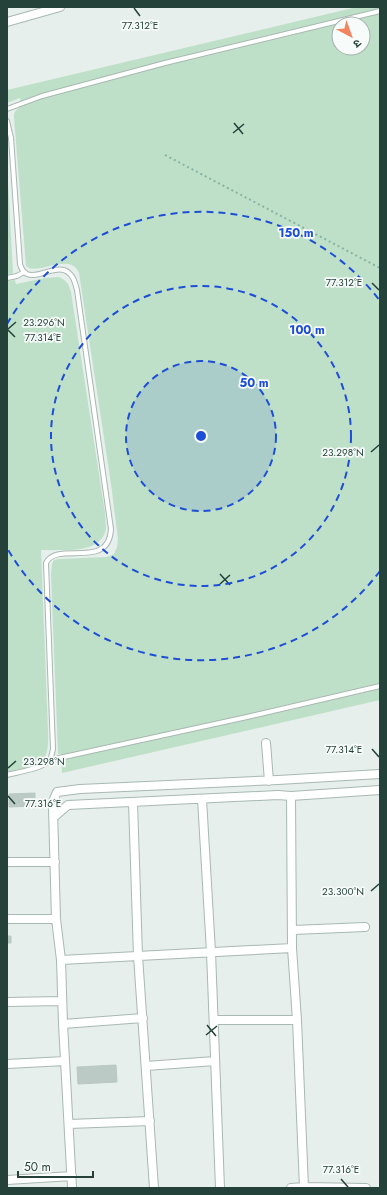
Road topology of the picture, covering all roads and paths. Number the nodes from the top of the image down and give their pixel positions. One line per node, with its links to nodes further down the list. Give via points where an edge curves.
1 (60, 7): 3 (street)
2 (380, 11): 4 (lane, via 165,63 42,96)
3 (7, 22)
4 (7, 109)
5 (7, 121): 8 (lane, via 11,138 19,259)
6 (165, 155): 7 (path)
7 (380, 268)
8 (24, 272): 9 (lane); 12 (lane, via 32,275 62,270 68,272 74,282 111,530 111,538 102,548 87,553 56,555 46,563 53,748)
9 (7, 278)
10 (380, 686): 12 (lane)
11 (266, 743): 16 (street)
12 (50, 760): 14 (lane, via 40,766)
13 (380, 774): 15 (street)
14 (7, 775)
15 (278, 780): 16 (street); 18 (street)
16 (269, 781): 22 (street, via 58,792 54,799)
17 (380, 790): 19 (street)
18 (278, 795): 19 (street); 20 (street)
19 (291, 796): 28 (street)
20 (202, 799): 21 (street); 30 (street)
21 (133, 802): 22 (street, via 68,805); 31 (street)
22 (54, 817): 24 (street)
23 (7, 862): 24 (street)
24 (55, 862): 25 (street)
25 (56, 919): 26 (street); 32 (street)
26 (7, 920)
27 (365, 927): 28 (street)
28 (292, 930): 29 (street)
29 (292, 948): 30 (street); 37 (street)
30 (211, 952): 31 (street); 36 (street)
31 (138, 956): 32 (street); 35 (street)
32 (61, 960): 33 (street)
33 (62, 1001): 34 (street); 38 (street)
34 (7, 1002)
35 (143, 1018): 38 (street); 42 (street)
36 (214, 1020): 37 (street); 40 (street)
37 (297, 1020): 51 (street)
38 (63, 1024): 39 (street)
39 (65, 1061): 41 (street); 44 (street)
40 (215, 1061): 42 (street); 49 (street)
41 (7, 1064)
42 (146, 1066): 43 (street)
43 (150, 1121): 44 (street); 48 (street)
44 (69, 1124): 45 (street)
45 (72, 1176): 46 (street); 47 (street)
46 (7, 1180)
47 (72, 1188)
48 (154, 1188)
49 (220, 1188)
50 (291, 1188): 51 (street)
51 (304, 1188): 52 (street)
52 (366, 1188)

